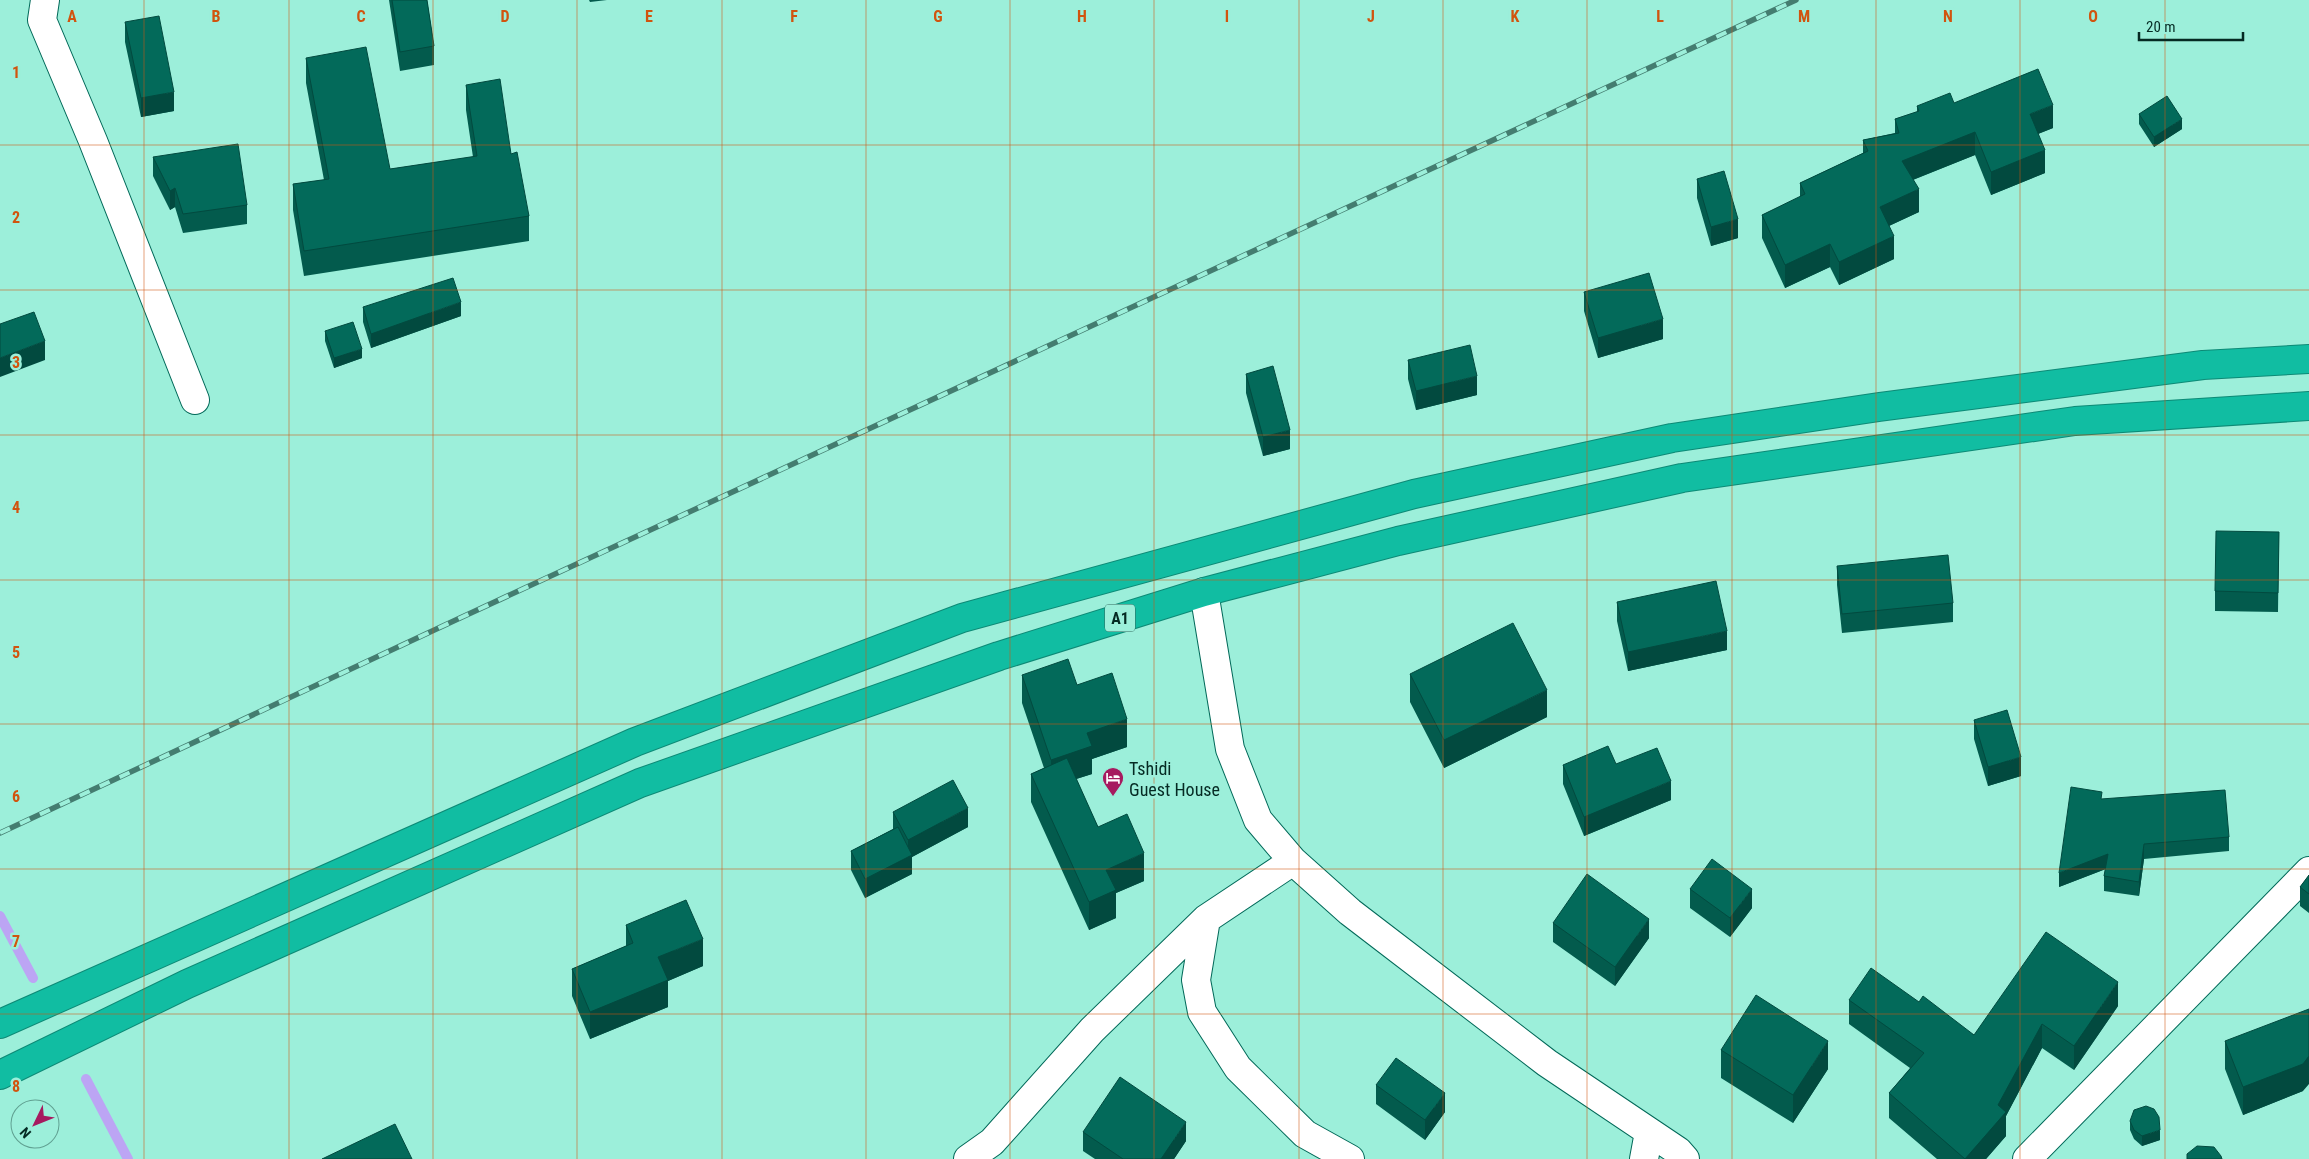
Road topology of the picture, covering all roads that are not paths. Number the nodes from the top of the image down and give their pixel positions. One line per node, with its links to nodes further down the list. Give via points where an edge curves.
1 (45, 0): 3 (street, via 42,20)
2 (2309, 359): 9 (highway, A1, via 2203,365 1879,407 1672,438 1414,494 962,618 635,742)
3 (195, 400)
4 (2309, 406): 5 (highway, A1, via 2075,421 1682,478 1398,542)
5 (1204, 592): 6 (street, via 1230,749 1258,820); 10 (highway, A1, via 999,656 640,783 187,984)
6 (1293, 861): 8 (street); 11 (street, via 1350,912 1539,1057)
7 (2309, 872): 16 (street)
8 (1206, 919): 12 (street, via 1092,1030 992,1142); 13 (street, via 1196,980 1202,1012 1238,1068 1305,1134)
9 (0, 1024)
10 (0, 1075)
11 (1649, 1132): 14 (street); 15 (street)
12 (968, 1159)
13 (1350, 1159)
14 (1644, 1159)
15 (1685, 1159)
16 (2028, 1159)

